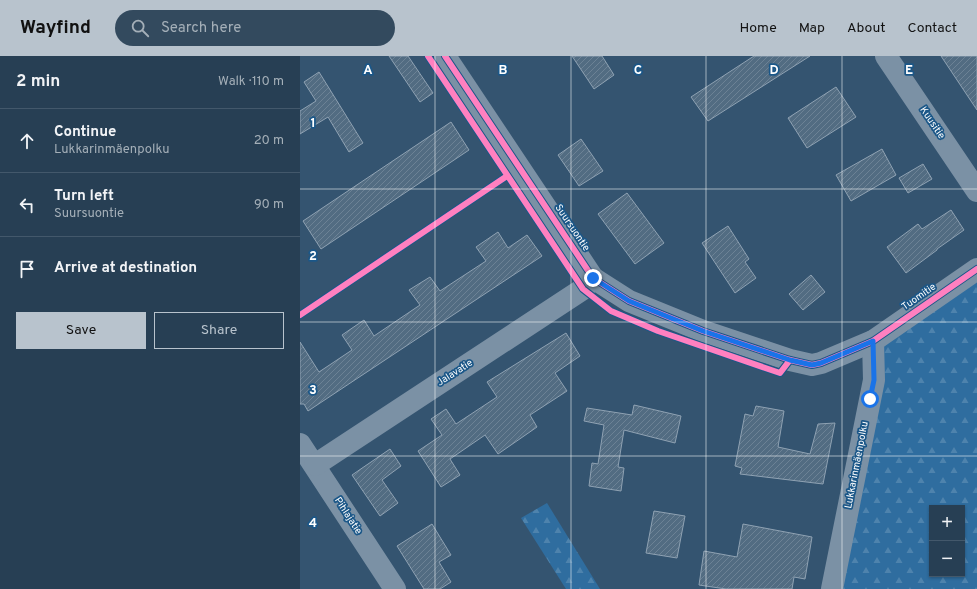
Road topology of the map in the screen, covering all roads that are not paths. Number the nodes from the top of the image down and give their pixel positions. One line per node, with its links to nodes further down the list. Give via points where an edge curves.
1 (445, 56): 5 (street, Suursuontie)
2 (886, 56): 3 (street, Kuusitie)
3 (977, 191)
4 (977, 269): 6 (street, Tuomitie)
5 (593, 278): 6 (street, Suursuontie, via 629,301 703,331 795,362 812,365 821,363); 8 (street, Jalavatie, via 583,288)
6 (873, 341): 10 (street, Lukkarinmäenpolku, via 874,380)
7 (300, 444): 8 (street, Pihlajatie)
8 (315, 465): 9 (street, Pihlajatie)
9 (395, 589)
10 (832, 589)

